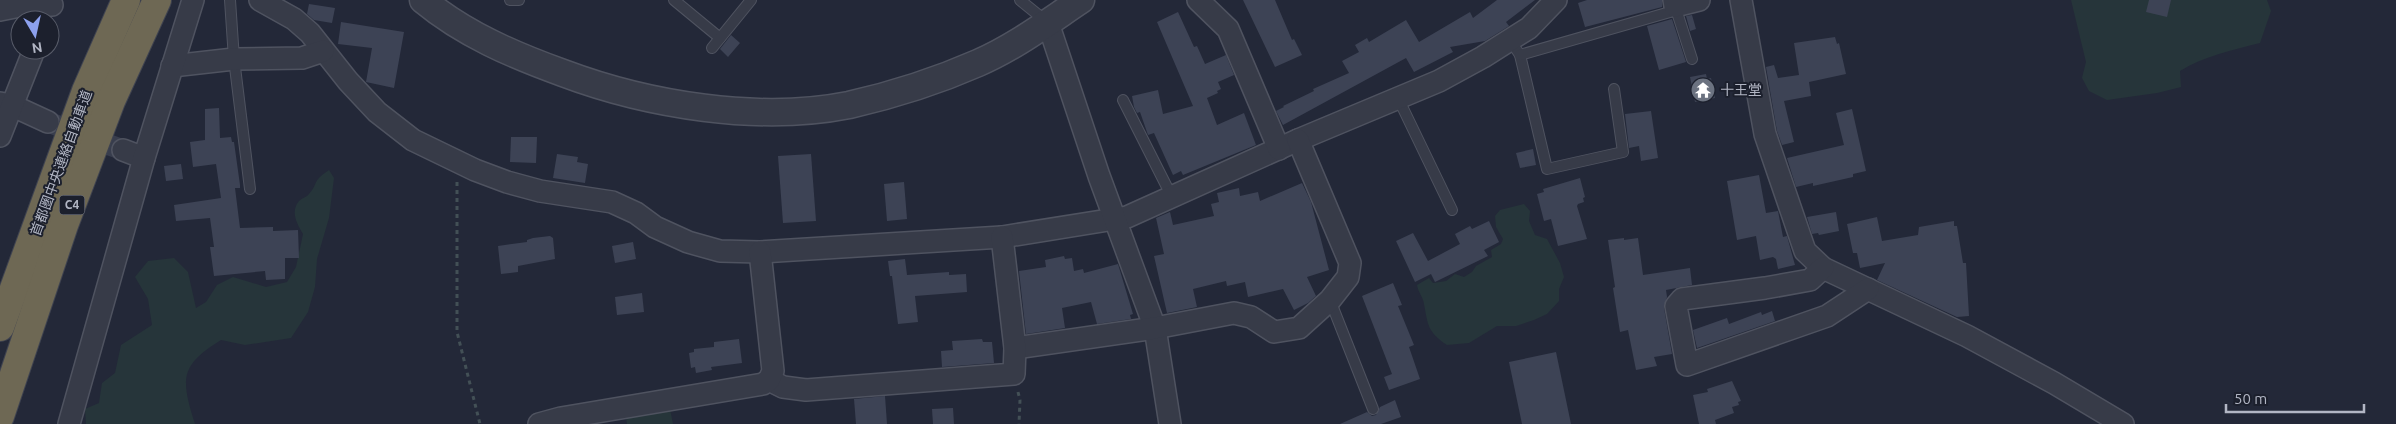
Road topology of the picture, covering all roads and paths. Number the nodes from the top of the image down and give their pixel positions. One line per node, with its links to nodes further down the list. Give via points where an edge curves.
1 (126, 0): 49 (highway, 首都圏中央連絡自動車道 / C4, via 86,91)
2 (157, 0): 55 (highway, 首都圏中央連絡自動車道 / C4, via 108,110 64,225)
3 (193, 0): 28 (street)
4 (230, 0): 25 (lane)
5 (260, 0): 24 (street, via 294,19)
6 (423, 0): 20 (street, via 496,46 589,83 683,104 746,111 847,105 895,93 979,62)
7 (510, 0): 8 (lane)
8 (519, 0)
9 (674, 0): 21 (lane)
10 (751, 0): 21 (lane)
11 (1020, 0): 20 (lane)
12 (1081, 0): 20 (street)
13 (1198, 0): 36 (street, via 1228,29)
14 (1556, 0): 22 (street)
15 (1699, 0): 17 (street)
16 (1741, 0): 46 (street, via 1765,134 1805,251)
17 (1675, 5): 22 (lane); 26 (lane)
18 (51, 8): 19 (street, via 20,6)
19 (0, 10)
20 (1048, 23): 43 (street)
21 (720, 38): 23 (lane)
22 (1515, 47): 29 (lane, via 1548,169 1623,152); 30 (street, via 1483,57 1439,81)
23 (712, 48)
24 (323, 51): 25 (street, via 302,58); 39 (street, via 377,112 413,140)
25 (234, 59): 28 (street); 40 (lane)
26 (1692, 59)
27 (29, 60): 32 (street)
28 (172, 66): 38 (street)
29 (1614, 89)
30 (1398, 98): 35 (street); 42 (lane)
31 (1123, 100): 41 (lane)
32 (5, 104): 33 (street); 34 (street)
33 (48, 122)
34 (0, 136)
35 (1298, 140): 36 (street); 48 (street, via 1350,263 1348,277)
36 (1279, 149): 41 (street)
37 (123, 150): 38 (street)
38 (144, 158): 56 (street)
39 (458, 161): 45 (street, via 507,182 540,191 612,202 636,213 654,227 688,242 720,251); 57 (path, via 457,332)
40 (250, 189)
41 (1172, 197): 43 (street)
42 (1452, 210)
43 (1115, 220): 44 (street); 50 (street)
44 (1002, 237): 45 (street); 51 (street)
45 (760, 252): 53 (street, via 772,371)
46 (1823, 268): 47 (street); 47 (street, via 1810,280 1682,299 1676,306 1687,365 1827,316)
47 (1868, 289): 61 (street, via 1967,336)
48 (1330, 300): 50 (street, via 1299,328 1274,332 1251,317 1234,313); 54 (lane)
49 (0, 327)
50 (1154, 328): 51 (street); 60 (street)
51 (1016, 348): 52 (street)
52 (1014, 374): 53 (street, via 806,390 783,387); 59 (path, via 1020,400)
53 (769, 380): 58 (street, via 763,384)
54 (1373, 409)
55 (0, 416)
56 (69, 424)
57 (480, 424)
58 (539, 424)
59 (1019, 424)
60 (1170, 424)
61 (2123, 424)

